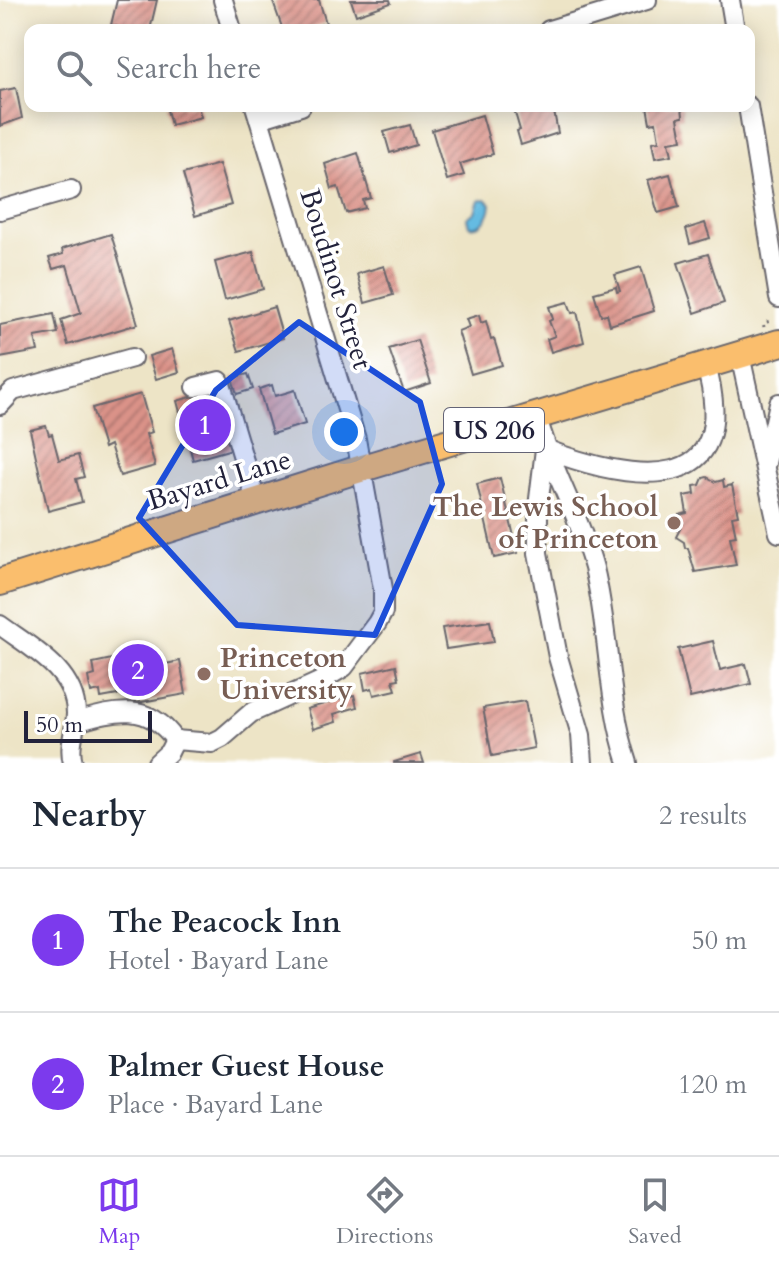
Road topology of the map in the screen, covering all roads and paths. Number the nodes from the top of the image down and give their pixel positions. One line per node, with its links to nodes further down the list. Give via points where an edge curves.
1 (223, 0): 4 (street)
2 (647, 0): 5 (street)
3 (730, 0): 6 (street)
4 (230, 24)
5 (569, 24)
6 (734, 24)
7 (257, 112): 21 (street, Boudinot Street)
8 (749, 112): 11 (street)
9 (71, 190): 10 (street)
10 (0, 210)
11 (779, 298)
12 (779, 343): 13 (highway, Bayard Lane / US 206)
13 (740, 355): 15 (highway, Bayard Lane / US 206); 22 (street)
14 (132, 358): 18 (street, via 13,391)
15 (706, 366): 19 (highway, Bayard Lane / US 206); 20 (street, via 713,397 712,434 694,460 678,471 627,471)
16 (196, 387): 23 (street, via 220,381)
17 (779, 403): 22 (street)
18 (0, 405)
19 (537, 417): 20 (street); 21 (highway, Bayard Lane / US 206)
20 (545, 449): 31 (street, via 538,553); 32 (street, via 593,564 617,729)
21 (363, 468): 23 (highway, Bayard Lane / US 206); 28 (street, Boudinot Street, via 384,602 362,646 334,674 268,703 222,738 201,744)
22 (764, 469): 24 (street)
23 (256, 501): 25 (highway, Bayard Lane / US 206)
24 (779, 533)
25 (0, 582)
26 (0, 625): 27 (street, via 68,681)
27 (76, 722): 28 (street, via 122,711 140,713 157,719); 29 (street, via 70,747)
28 (175, 740): 30 (street)
29 (73, 763)
30 (157, 763)
31 (583, 763)
32 (628, 763)

